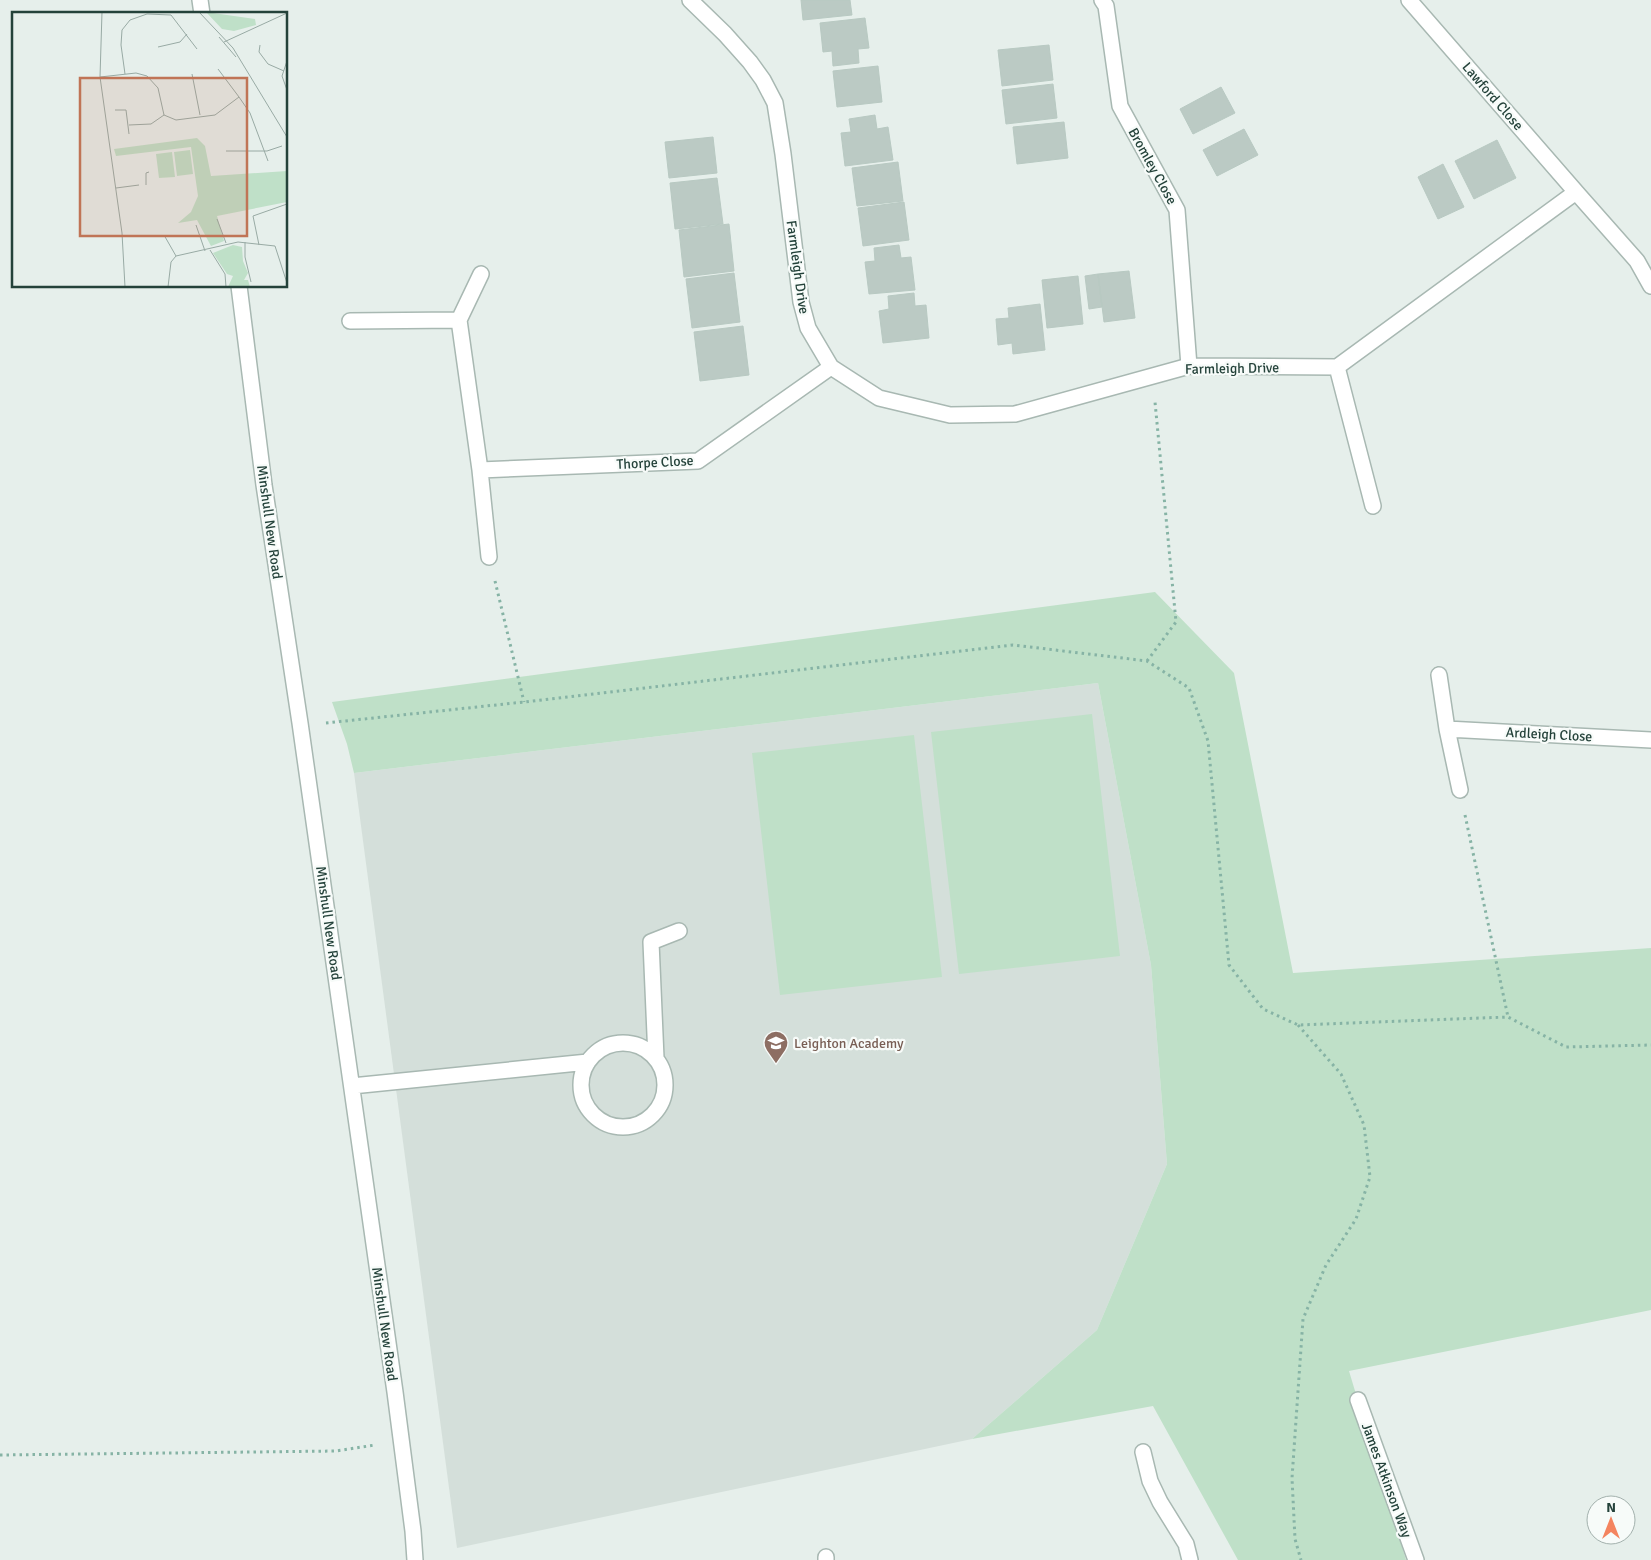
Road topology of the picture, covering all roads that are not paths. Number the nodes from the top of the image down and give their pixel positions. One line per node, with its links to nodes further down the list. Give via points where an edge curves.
1 (690, 0): 11 (street, Farmleigh Drive, via 750,62 775,103 803,310 808,328)
2 (1102, 0): 10 (street, Bromley Close, via 1106,6 1120,106 1177,210)
3 (1409, 0): 4 (street, Lawford Close)
4 (1576, 192): 6 (street, via 1638,261); 12 (street)
5 (481, 274): 8 (street)
6 (1651, 286)
7 (239, 288): 23 (street, Minshull New Road, via 264,485)
8 (459, 320): 9 (street); 13 (street)
9 (350, 321)
10 (1189, 366): 11 (street, Farmleigh Drive, via 1015,414 950,415 879,398); 12 (street, Farmleigh Drive)
11 (831, 367): 13 (street, Thorpe Close, via 698,461)
12 (1337, 367): 14 (street)
13 (480, 470): 15 (street)
14 (1373, 506)
15 (489, 557)
16 (1439, 675): 17 (street)
17 (1447, 729): 18 (street, Ardleigh Close); 19 (street)
18 (1651, 740)
19 (1460, 790)
20 (679, 931): 21 (street, via 651,942)
21 (656, 1058): 22 (street, via 646,1049 621,1043 597,1052); 22 (street, via 666,1084 664,1099 646,1121 633,1127 605,1123 593,1115 581,1090 582,1075)
22 (588, 1062): 23 (street)
23 (352, 1086): 26 (street, Minshull New Road)
24 (1358, 1400): 28 (street, James Atkinson Way)
25 (1142, 1452): 27 (street, via 1150,1481 1186,1544)
26 (415, 1560)
27 (1190, 1560)
28 (1416, 1560)

